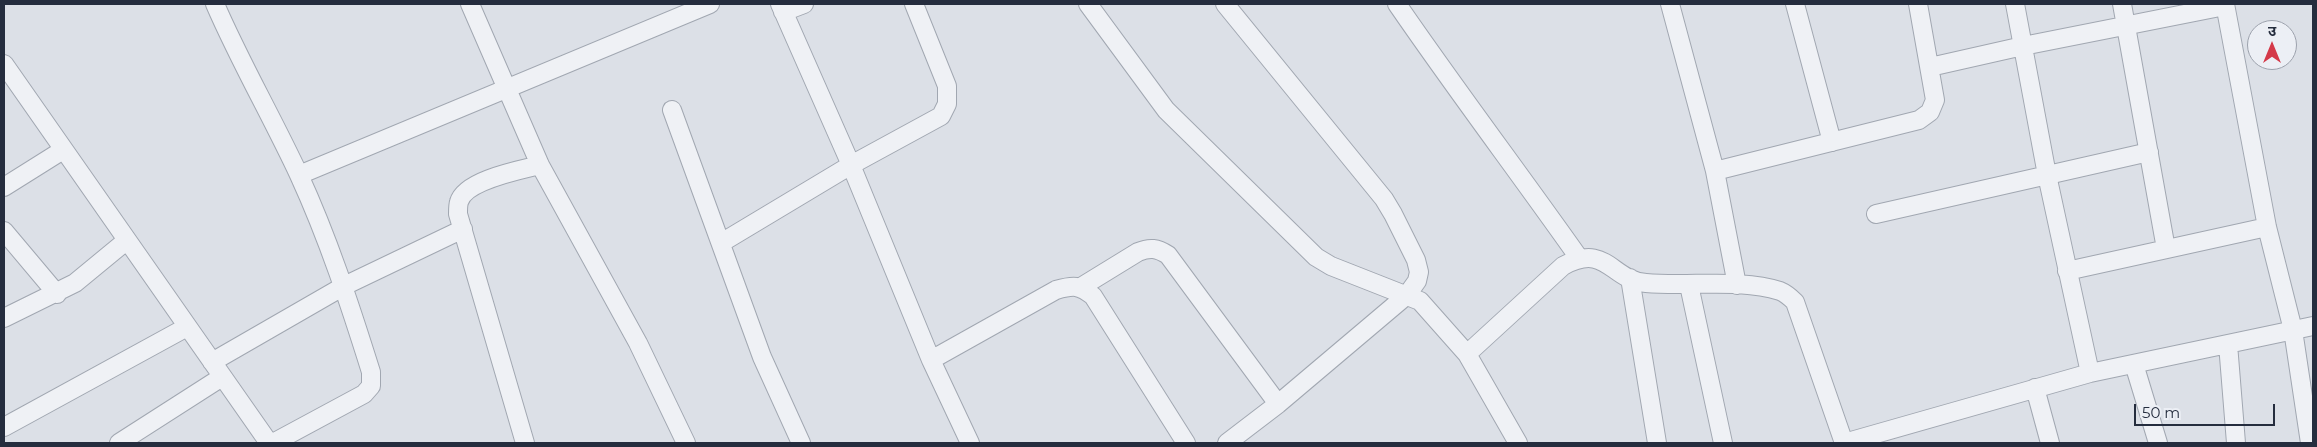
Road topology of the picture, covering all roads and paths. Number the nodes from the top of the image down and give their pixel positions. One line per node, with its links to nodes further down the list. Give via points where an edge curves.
1 (215, 4): 29 (street)
2 (470, 4): 20 (street)
3 (710, 4): 20 (street)
4 (804, 4): 15 (street)
5 (914, 4): 26 (street, via 948,86 948,104 941,116)
6 (1088, 4): 46 (street, via 1166,110 1316,257 1331,266)
7 (1225, 4): 46 (street, via 1389,207 1419,272)
8 (1397, 4): 38 (street)
9 (1670, 4): 27 (street)
10 (1796, 4): 22 (street)
11 (1918, 4): 19 (street)
12 (2015, 4): 17 (street)
13 (2122, 4): 16 (street)
14 (2225, 5): 16 (street); 32 (street)
15 (782, 8): 26 (street)
16 (2126, 26): 17 (street); 24 (street)
17 (2023, 46): 19 (street); 28 (street)
18 (4, 64): 23 (street)
19 (1930, 67): 22 (street, via 1935,100 1930,112 1919,120)
20 (507, 87): 25 (street); 29 (street)
21 (672, 110): 36 (street)
22 (1832, 142): 27 (street)
23 (63, 150): 30 (street); 35 (street)
24 (2149, 152): 28 (street); 37 (street)
25 (540, 164): 33 (street, via 477,184 464,193 458,202); 65 (street, via 638,343)
26 (851, 166): 36 (street); 53 (street)
27 (1715, 171): 42 (street)
28 (2047, 174): 31 (street); 39 (street)
29 (299, 176): 43 (street)
30 (4, 187)
31 (1876, 214)
32 (2267, 227): 37 (street); 50 (street)
33 (463, 229): 43 (street); 64 (street)
34 (4, 231): 45 (street)
35 (126, 241): 45 (street); 49 (street)
36 (721, 243): 66 (street, via 762,357)
37 (2166, 249): 39 (street)
38 (1579, 258): 40 (street, via 1598,258); 52 (street, via 1563,266)
39 (2067, 271): 56 (street)
40 (1630, 278): 41 (street, via 1644,283); 71 (street)
41 (1689, 285): 42 (street); 72 (street)
42 (1737, 285): 73 (street, via 1782,292 1795,302)
43 (344, 286): 54 (street); 63 (street, via 371,372 371,386 364,394)
44 (1081, 287): 53 (street, via 1056,290); 59 (street, via 1138,252 1157,248 1168,255); 68 (street, via 1093,296)
45 (57, 294): 47 (street)
46 (1407, 295): 52 (street, via 1420,301); 59 (street)
47 (4, 318)
48 (2313, 326): 50 (street)
49 (187, 327): 54 (street); 60 (street)
50 (2293, 330): 51 (street); 77 (street)
51 (2228, 344): 55 (street); 76 (street)
52 (1467, 354): 70 (street)
53 (931, 360): 67 (street)
54 (212, 362): 57 (street)
55 (2134, 364): 56 (street); 75 (street)
56 (2090, 373): 58 (street)
57 (222, 377): 61 (street); 62 (street)
58 (2035, 388): 73 (street); 74 (street)
59 (1278, 404): 69 (street)
60 (4, 427)
61 (119, 443)
62 (269, 443)
63 (273, 443)
64 (525, 443)
65 (686, 443)
66 (801, 443)
67 (970, 443)
68 (1186, 443)
69 (1227, 443)
70 (1518, 443)
71 (1657, 443)
72 (1723, 443)
73 (1844, 443)
74 (2050, 443)
75 (2158, 443)
76 (2236, 443)
77 (2310, 443)

